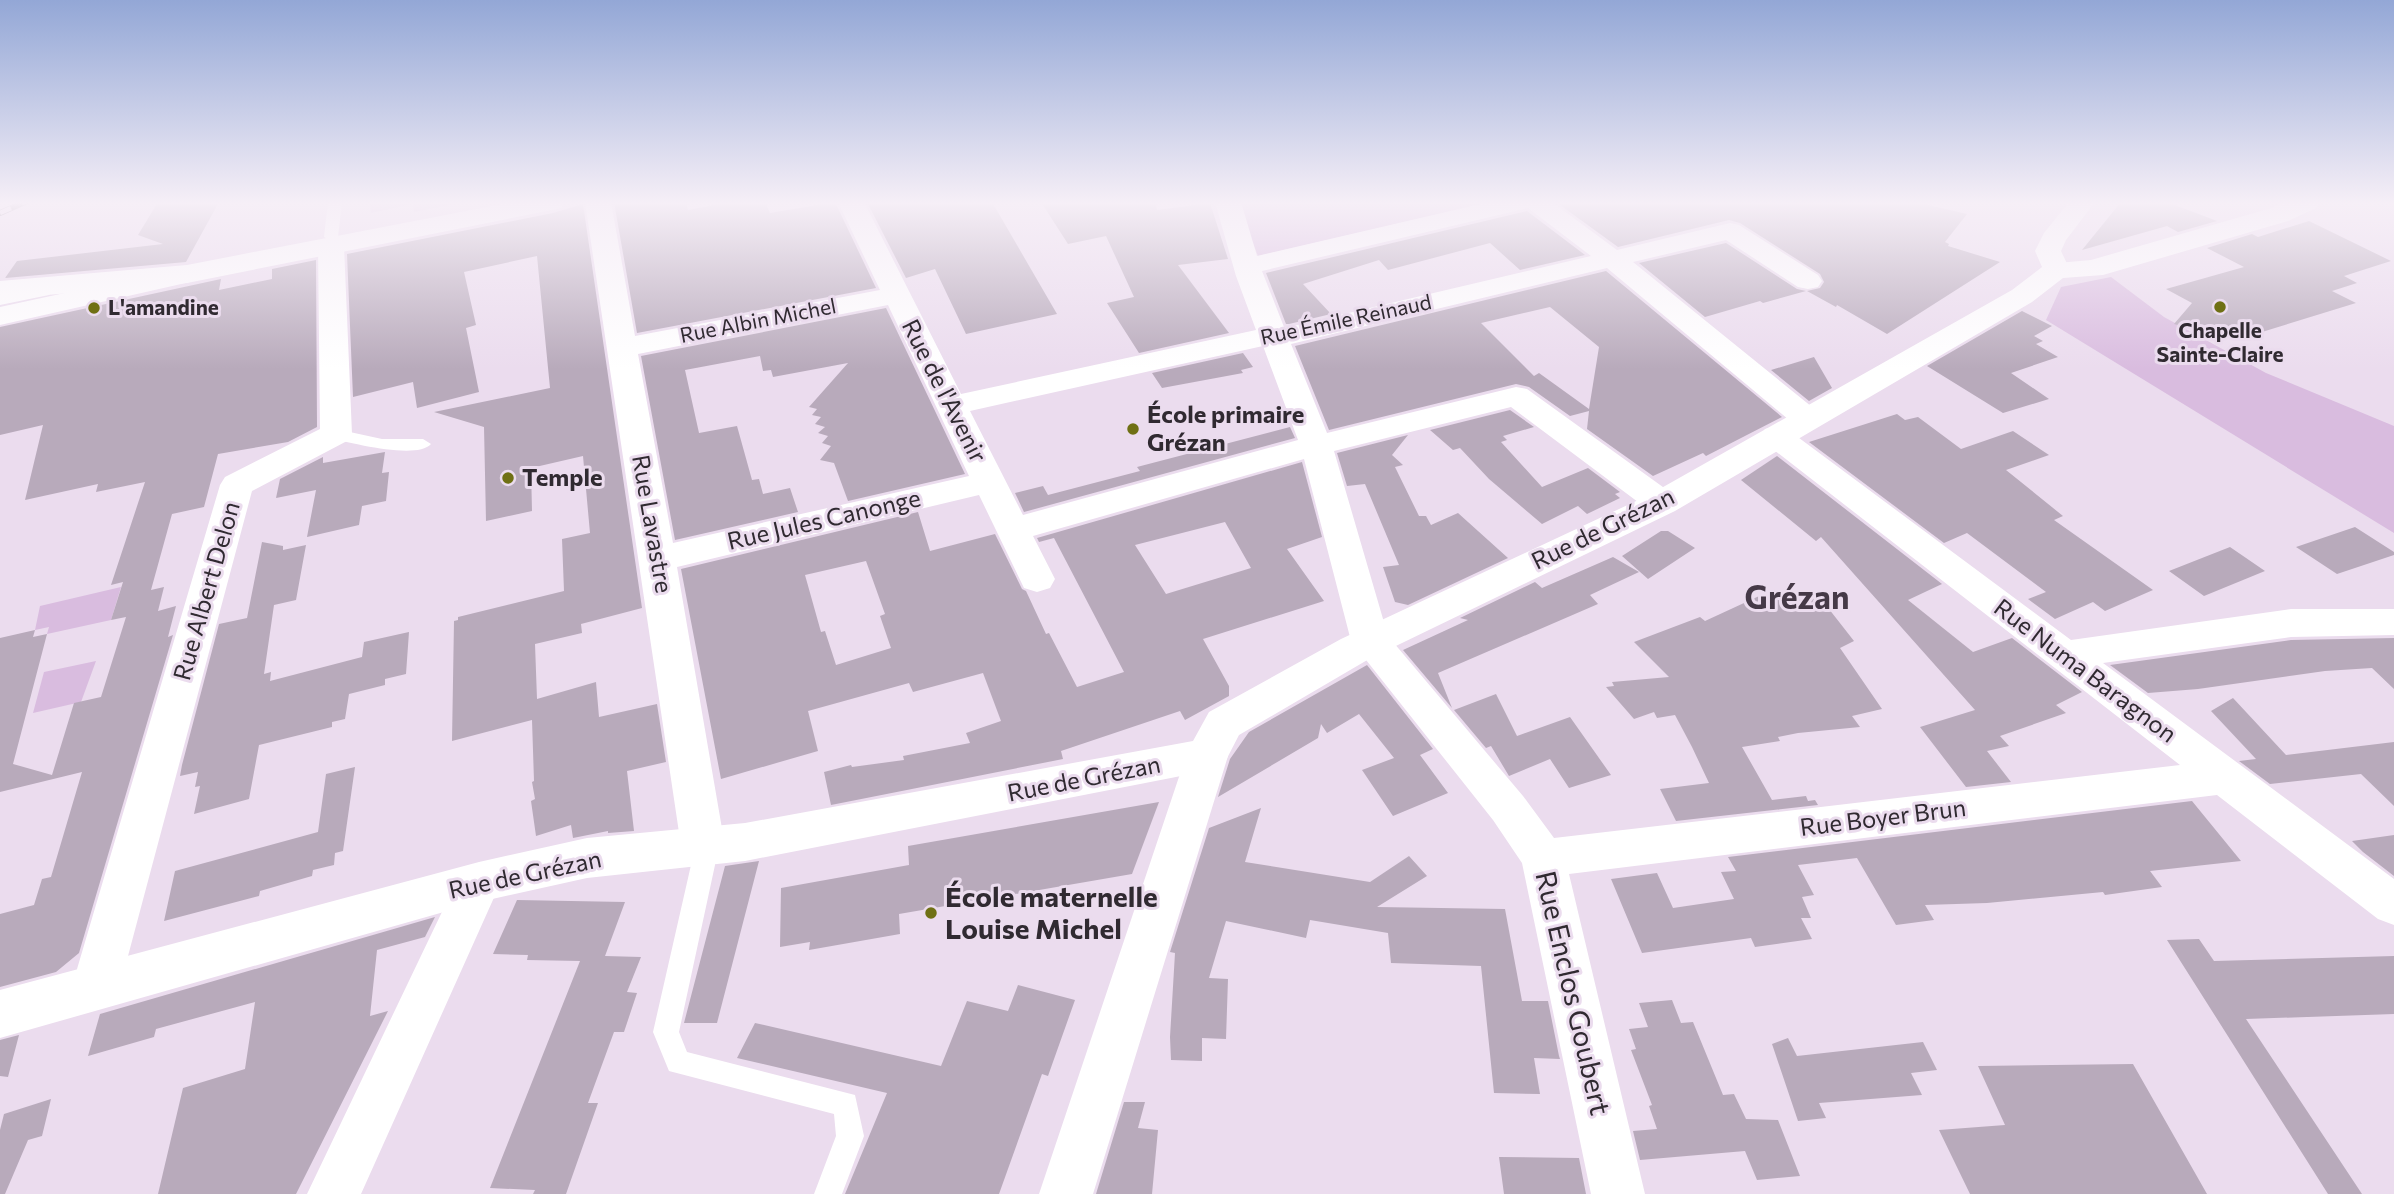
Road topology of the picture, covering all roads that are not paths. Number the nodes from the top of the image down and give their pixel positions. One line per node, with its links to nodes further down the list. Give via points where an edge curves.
1 (233, 258): 16 (street)
2 (253, 258): 16 (lane)
3 (258, 258): 15 (street)
4 (331, 258): 26 (street)
5 (607, 258): 23 (street, Rue Lavastre)
6 (878, 258): 19 (street, Rue de l'Avenir)
7 (1245, 258): 13 (street)
8 (1283, 258): 13 (street)
9 (1611, 258): 22 (street, Rue Émile Reinaud, via 1289,336); 25 (street, Rue Numa Baragnon)
10 (1772, 258): 17 (street, Rue Émile Reinaud)
11 (2051, 258): 14 (street)
12 (2134, 258): 14 (street, via 2093,270)
13 (1248, 266): 22 (street)
14 (2056, 270): 25 (street, Rue de Grézan, via 1987,317)
15 (187, 274): 16 (street); 21 (street)
16 (109, 279): 18 (street); 20 (lane)
17 (1808, 281)
18 (0, 290)
19 (896, 295): 23 (street, Rue Albin Michel); 24 (street, Rue de l'Avenir)
20 (0, 302)
21 (0, 316)
22 (1273, 335): 24 (street, Rue Émile Reinaud); 28 (street)
23 (621, 348): 32 (street, Rue Lavastre)
24 (952, 405): 29 (street, Rue de l'Avenir)
25 (1791, 427): 30 (street, Rue de Grézan); 36 (street, Rue Numa Baragnon)
26 (336, 434): 27 (lane, via 382,444); 43 (street, Rue Albert Delon, via 237,485)
27 (423, 444)
28 (1316, 445): 30 (street, via 1516,396); 31 (street); 35 (street)
29 (989, 482): 31 (street, Rue de l'Avenir); 32 (street, Rue Jules Canonge)
30 (1661, 503): 35 (street, Rue de Grézan)
31 (1012, 530): 33 (street, Rue de l'Avenir)
32 (659, 559): 39 (street, Rue Lavastre)
33 (1037, 579)
34 (2394, 622): 36 (street, via 2291,623)
35 (1370, 641): 37 (street, Rue de Grézan, via 1224,724); 40 (street, Rue Enclos Goubert, via 1508,808)
36 (2063, 654): 38 (street, Rue Numa Baragnon)
37 (1207, 756): 39 (street, Rue de Grézan, via 758,840); 47 (street)
38 (2223, 777): 40 (street, Rue Boyer Brun); 42 (street, Rue Numa Baragnon)
39 (703, 846): 41 (street, Rue de Grézan, via 587,858); 46 (lane, via 703,865 666,1032 678,1062 846,1104 850,1136)
40 (1543, 858): 48 (street, Rue Enclos Goubert)
41 (479, 882): 43 (street, Rue de Grézan); 45 (street)
42 (2394, 905)
43 (96, 986): 44 (street, Rue de Grézan)
44 (0, 1014)
45 (334, 1194)
46 (828, 1194)
47 (1066, 1194)
48 (1618, 1194)

